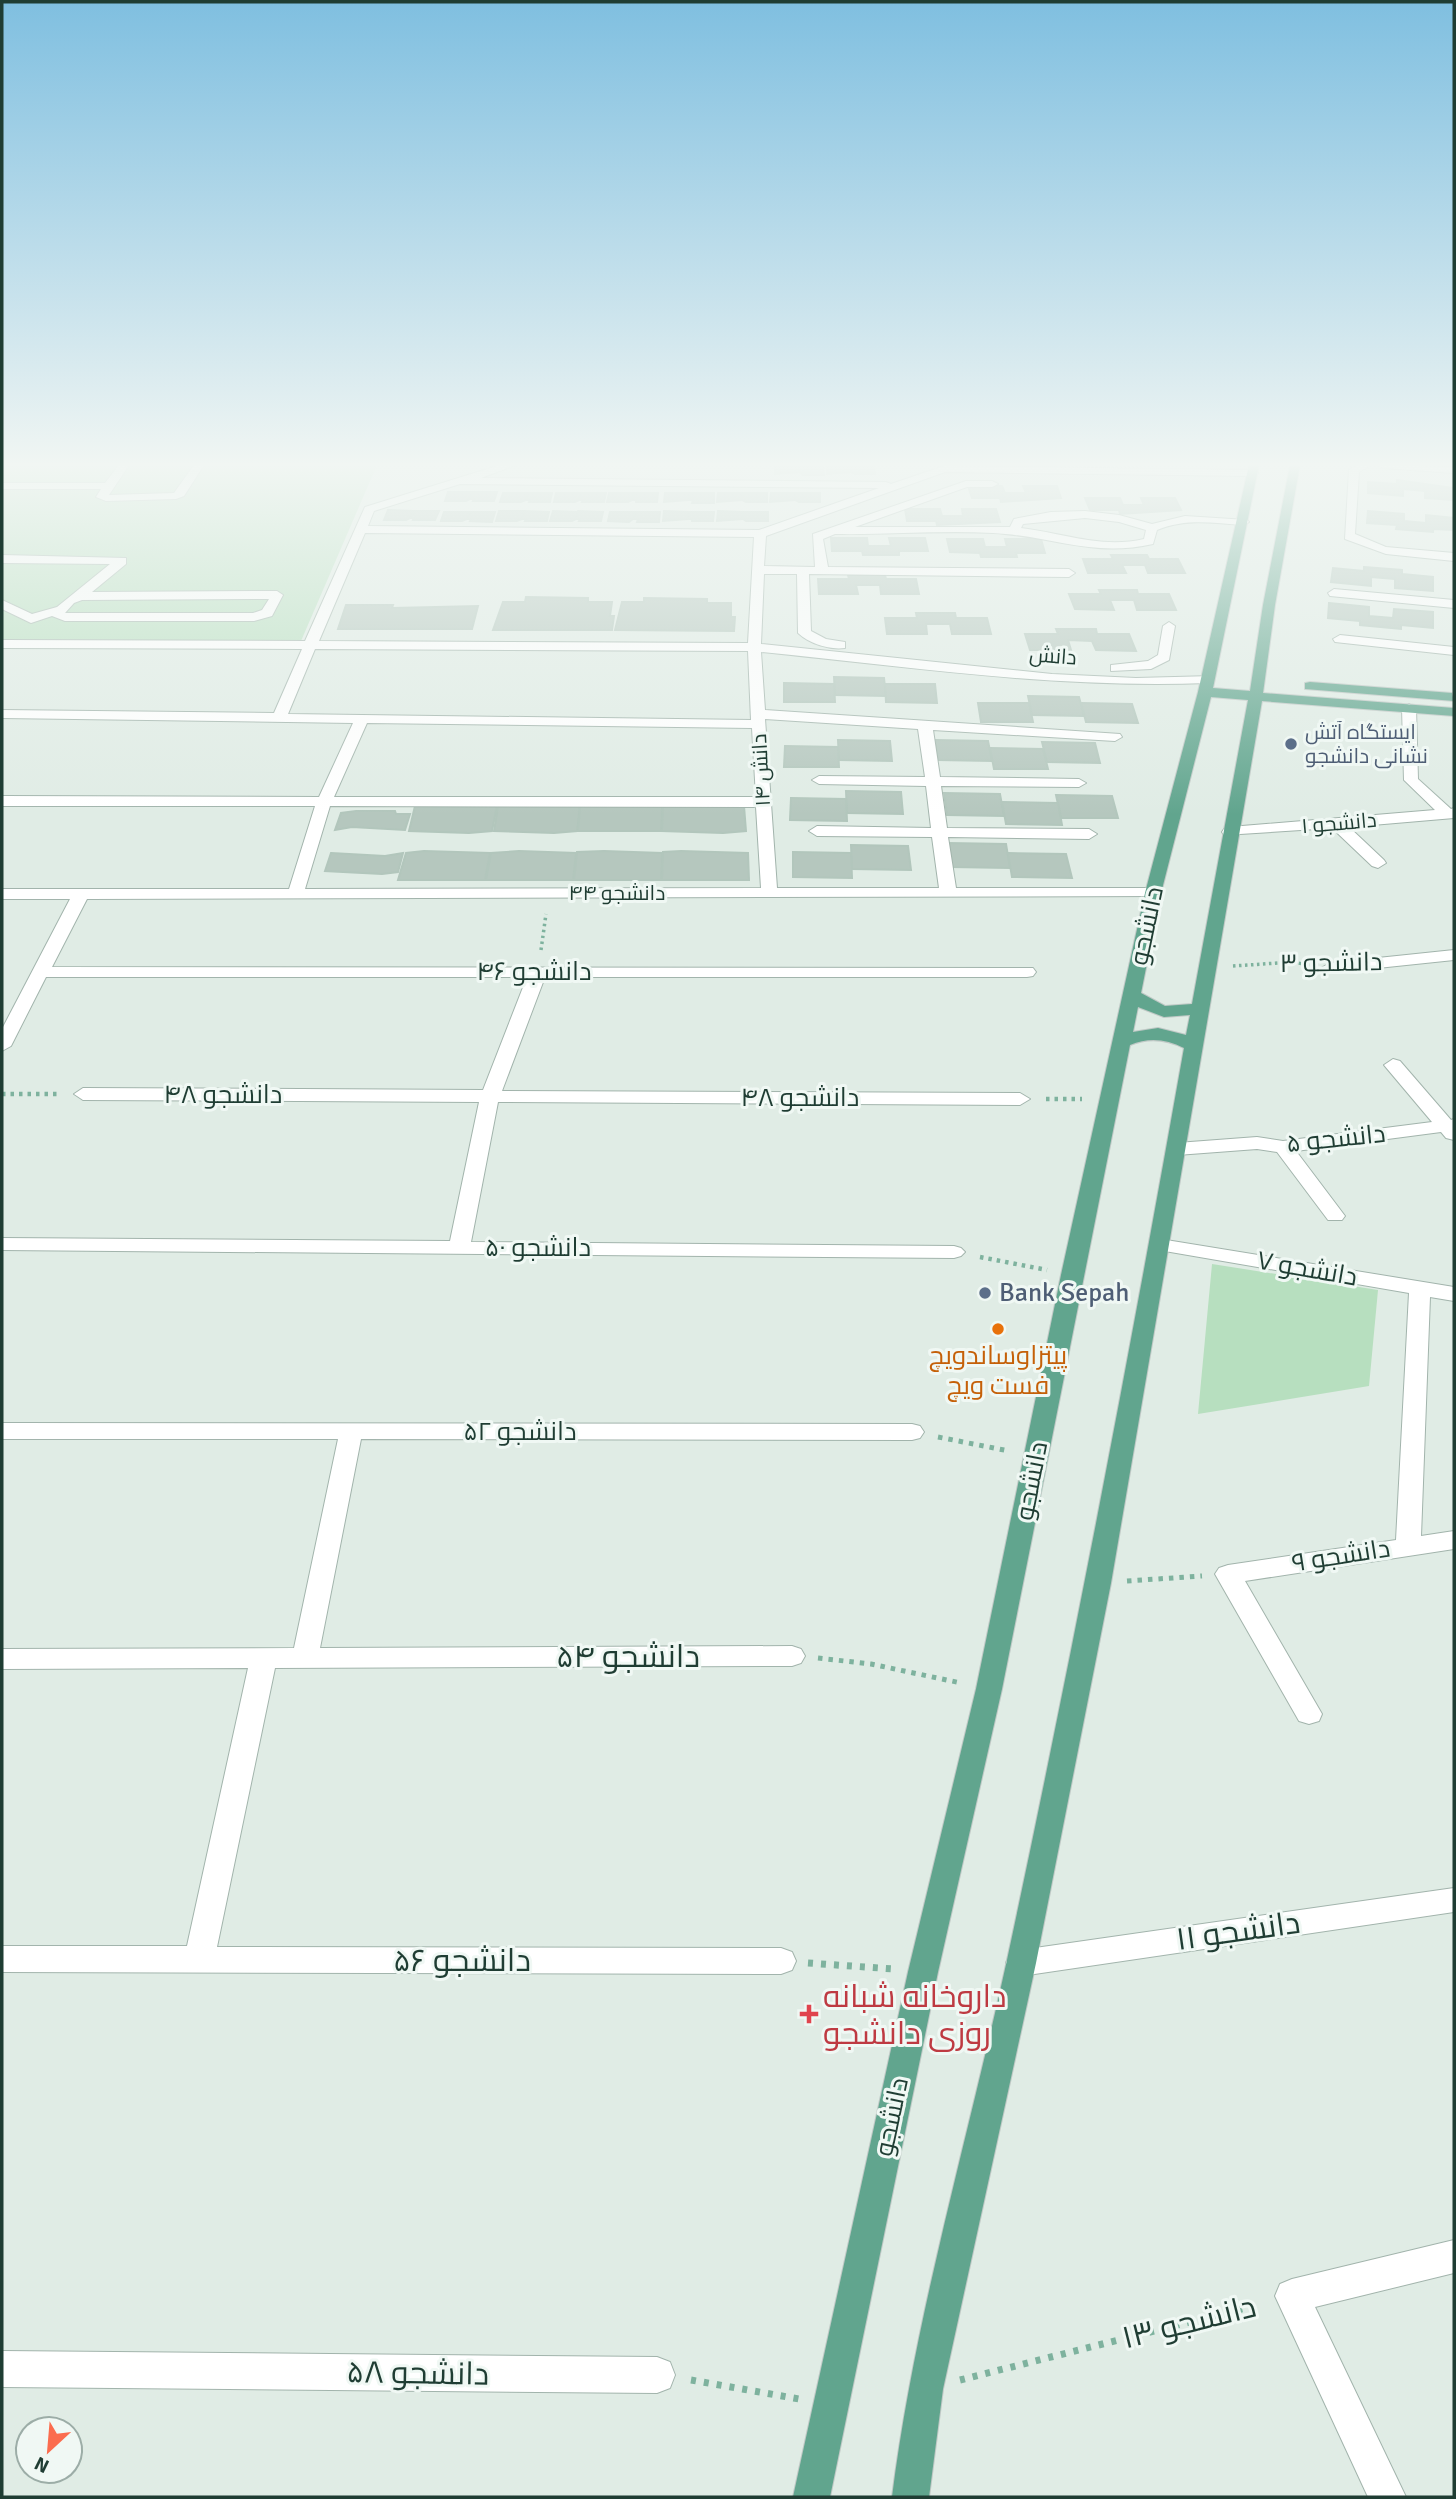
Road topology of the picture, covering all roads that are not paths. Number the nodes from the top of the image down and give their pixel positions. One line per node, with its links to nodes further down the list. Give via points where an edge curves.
1 (97, 582): 8 (street)
2 (339, 582): 15 (street)
3 (759, 582): 16 (street, دانش ۱۴)
4 (803, 582): 18 (street, via 805,633 822,642)
5 (1229, 582): 20 (main road, دانشجو)
6 (1273, 582): 21 (main road)
7 (1334, 593): 10 (street)
8 (80, 596): 11 (street); 11 (street, via 276,595 267,612 254,617 65,617 57,614)
9 (2, 604): 11 (street, via 31,619)
10 (1454, 604)
11 (59, 610)
12 (1170, 626): 19 (street, via 1164,657 1151,665 1127,669)
13 (1340, 639): 17 (street)
14 (2, 644): 15 (street, دانش)
15 (312, 645): 16 (street, دانش); 27 (street)
16 (754, 647): 20 (street, دانش, via 1052,678); 28 (street, دانش ۱۴)
17 (1454, 651)
18 (1032, 661)
19 (1059, 664)
20 (1207, 686): 21 (main road, دانش); 47 (main road, دانشجو)
21 (1257, 690): 22 (main road, دانش); 23 (main road, دانش); 40 (main road)
22 (1454, 697)
23 (1409, 708): 24 (main road, دانش); 37 (street, via 1411,780)
24 (1454, 712)
25 (2, 714): 27 (street)
26 (363, 717): 27 (street); 28 (street); 35 (street)
27 (279, 718)
28 (758, 719): 29 (street); 36 (street, دانش ۱۴)
29 (925, 725): 30 (street); 32 (street)
30 (1115, 737)
31 (819, 780): 32 (street)
32 (932, 781): 33 (street); 41 (street)
33 (1079, 783)
34 (2, 801): 35 (street)
35 (324, 802): 36 (street); 44 (street)
36 (762, 802): 45 (street, دانش ۱۴)
37 (1451, 813): 38 (street, دانشجو ۱)
38 (1337, 824): 40 (street, دانشجو ۱); 43 (street)
39 (817, 831): 41 (street)
40 (1230, 832): 56 (main road)
41 (939, 833): 42 (street); 46 (street)
42 (1088, 834)
43 (1378, 863)
44 (296, 893): 45 (street, دانشجو ۴۴); 49 (street, دانشجو ۴۴)
45 (769, 893): 46 (street, دانشجو ۴۴)
46 (948, 893): 47 (street, دانشجو ۴۴)
47 (1153, 893): 55 (main road, دانشجو)
48 (2, 894): 49 (street, دانشجو ۴۴)
49 (81, 894): 52 (street)
50 (1453, 957): 51 (street, دانشجو ۳)
51 (1330, 968)
52 (41, 972): 53 (street, دانشجو ۴۶); 58 (street)
53 (538, 972): 54 (street, دانشجو ۴۶); 62 (street)
54 (1027, 972)
55 (1131, 995): 56 (main road, via 1150,1009 1166,1012); 57 (main road, دانشجو)
56 (1201, 1007): 59 (main road)
57 (1122, 1042): 59 (main road, via 1156,1032); 92 (main road, دانشجو, via 989,1689 923,1972)
58 (2, 1046)
59 (1194, 1046): 66 (main road)
60 (1393, 1065): 64 (street)
61 (83, 1094): 62 (street, دانشجو ۴۸)
62 (490, 1096): 63 (street, دانشجو ۴۸); 70 (street)
63 (1020, 1099)
64 (1451, 1129): 65 (street, دانشجو ۵)
65 (1283, 1147): 66 (street, دانشجو ۵, via 1258,1143); 67 (street)
66 (1177, 1149): 69 (main road)
67 (1335, 1216)
68 (2, 1244): 70 (street, دانشجو ۵۰)
69 (1160, 1245): 72 (street, دانشجو ۷); 88 (main road)
70 (458, 1248): 71 (street, دانشجو ۵۰)
71 (954, 1252)
72 (1420, 1288): 73 (street, دانشجو ۷); 78 (street)
73 (1454, 1294)
74 (2, 1431): 75 (street, دانشجو ۵۲)
75 (351, 1432): 76 (street, دانشجو ۵۲); 81 (street)
76 (912, 1432)
77 (1454, 1539): 78 (street, دانشجو ۹)
78 (1408, 1545): 83 (street, دانشجو ۹, via 1228,1574)
79 (792, 1656): 81 (street, دانشجو ۵۴)
80 (264, 1657): 81 (street, دانشجو ۵۴); 82 (street, دانشجو ۵۴); 86 (street)
81 (305, 1657)
82 (2, 1659)
83 (1309, 1714)
84 (1454, 1899): 88 (street, دانشجو ۱۱)
85 (2, 1959): 86 (street, دانشجو ۵۶)
86 (199, 1959): 87 (street, دانشجو ۵۶)
87 (781, 1961)
88 (1021, 1963): 93 (main road, via 925,2389)
89 (1454, 2257): 94 (street, دانشجو ۱۳, via 1292,2296)
90 (2, 2369): 91 (street, دانشجو ۵۸)
91 (657, 2375)
92 (811, 2497)
93 (910, 2497)
94 (1387, 2497)

